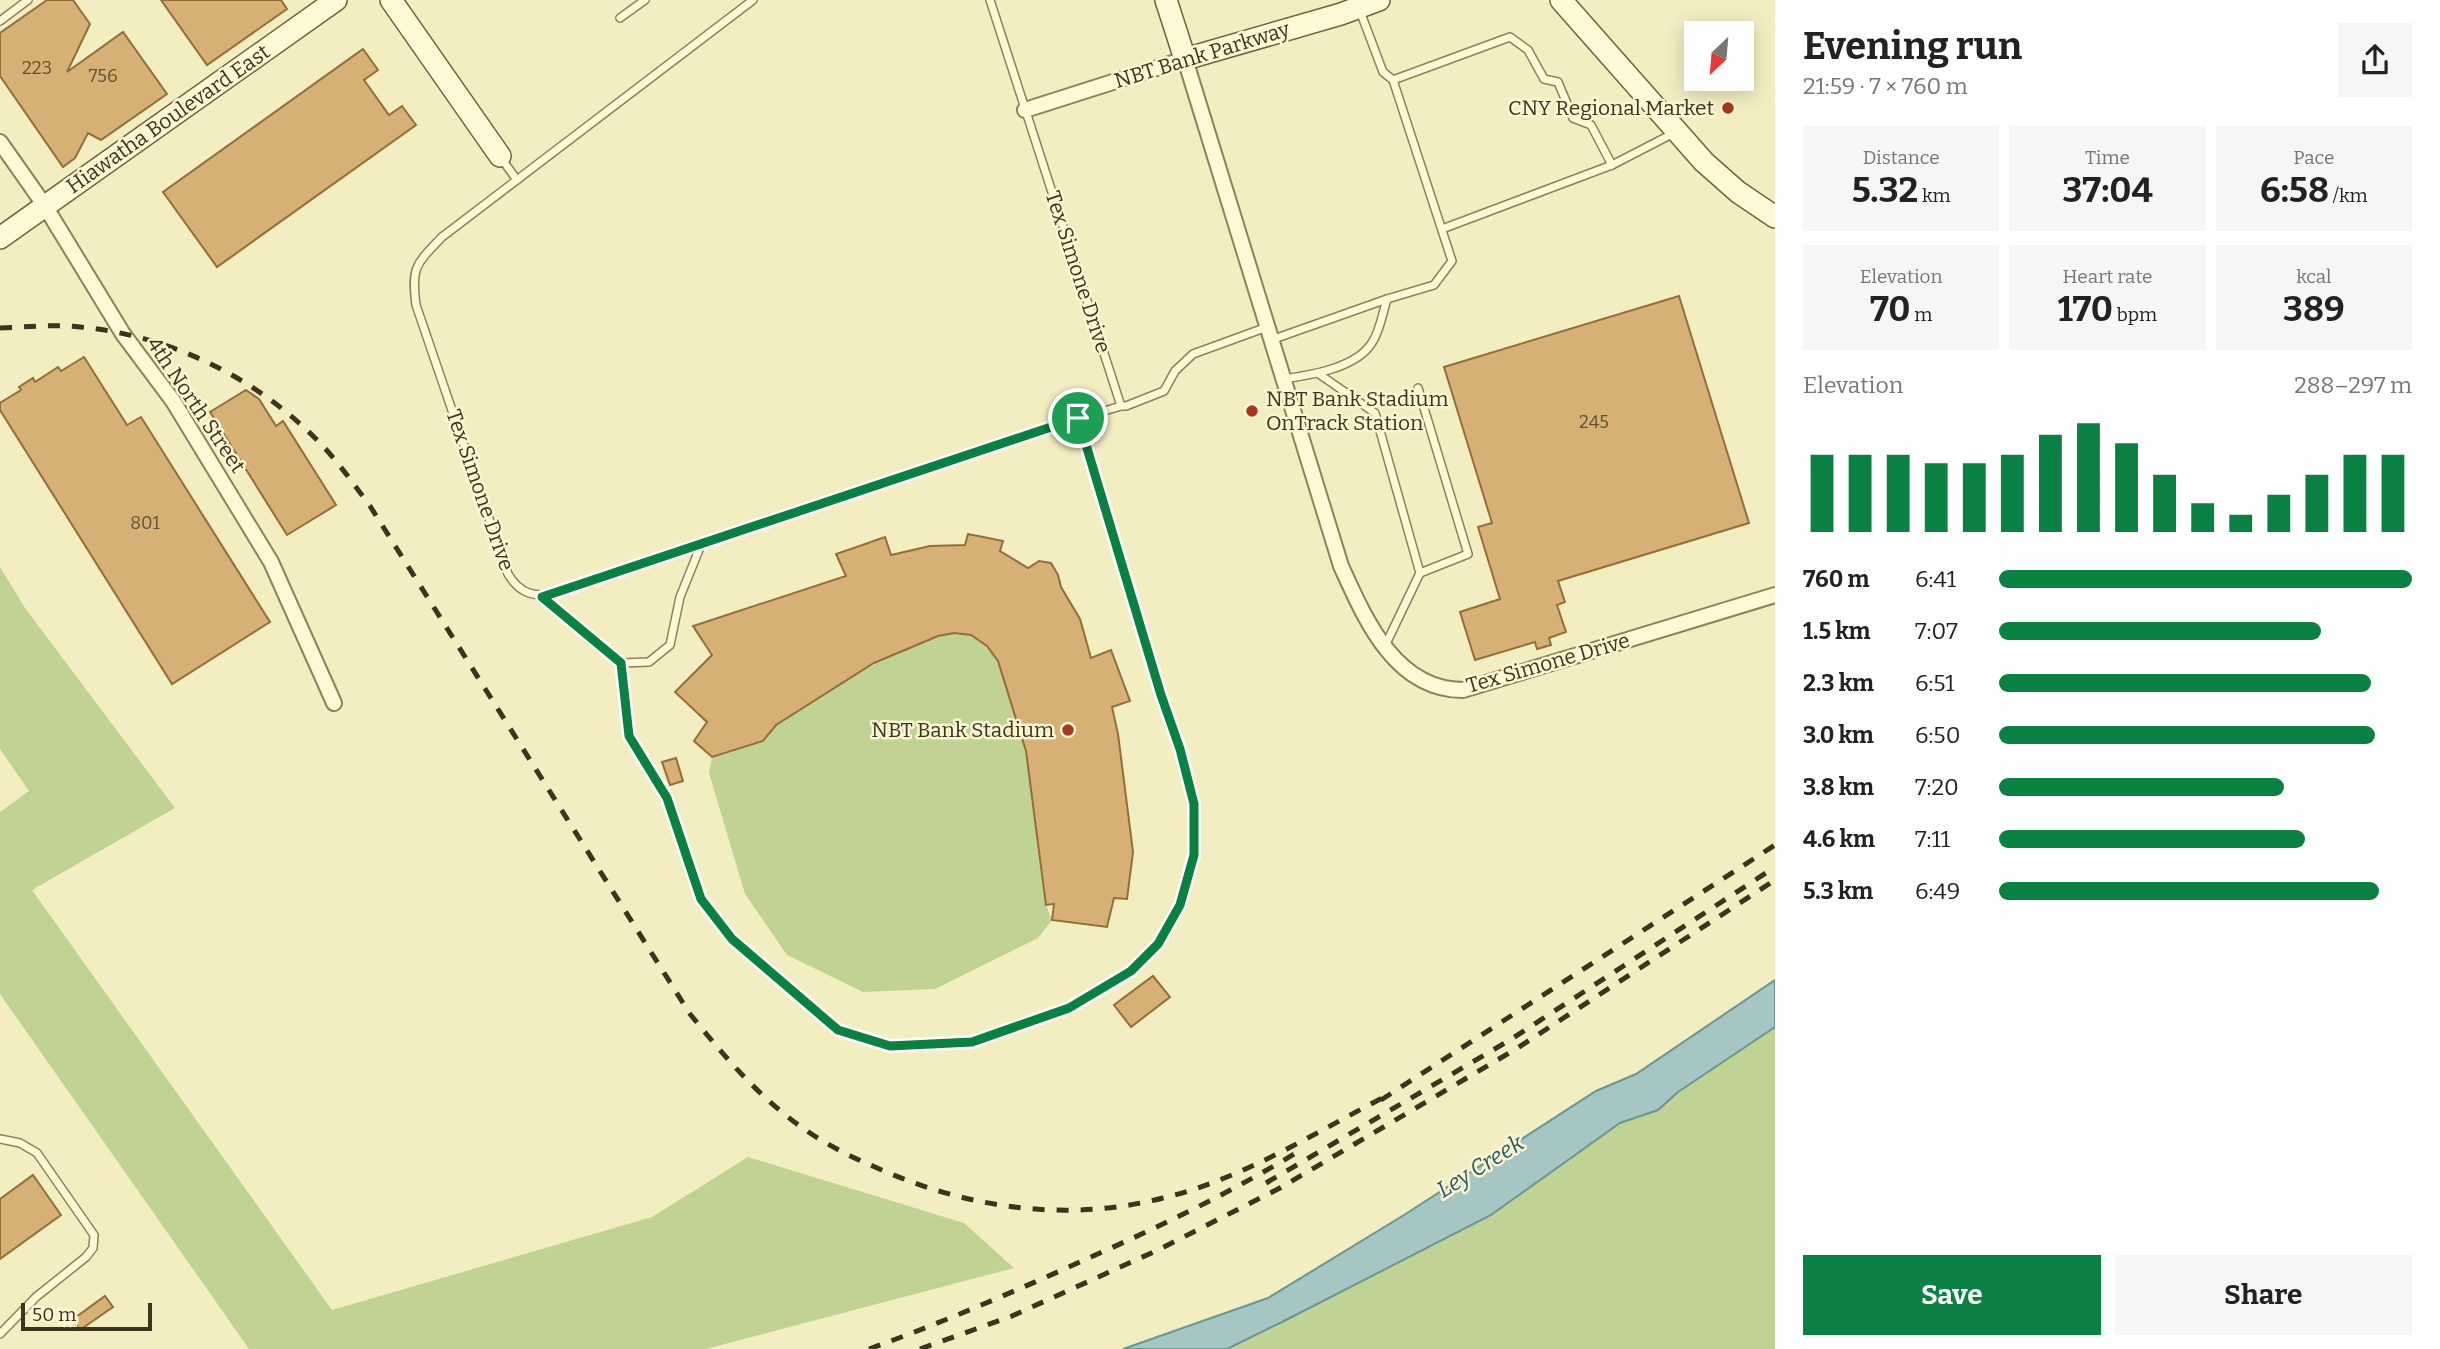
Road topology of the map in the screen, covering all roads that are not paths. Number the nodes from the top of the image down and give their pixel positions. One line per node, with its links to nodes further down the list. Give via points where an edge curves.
1 (28, 0): 12 (lane)
2 (336, 0): 21 (street, Hiawatha Boulevard East)
3 (391, 0): 18 (street)
4 (645, 0): 11 (lane)
5 (753, 0): 20 (lane)
6 (990, 0): 15 (lane, Tex Simone Drive)
7 (1166, 0): 13 (street, Tex Simone Drive)
8 (1379, 0): 10 (street, NBT Bank Parkway)
9 (1561, 0): 16 (street)
10 (1359, 7): 13 (street, NBT Bank Parkway); 14 (lane, via 1383,72)
11 (620, 18)
12 (0, 21)
13 (1185, 60): 15 (street, NBT Bank Parkway); 26 (street, Tex Simone Drive)
14 (1393, 80): 19 (lane, via 1510,37 1528,50 1544,79 1559,82 1573,118 1591,125); 23 (lane)
15 (1025, 110): 30 (lane, Tex Simone Drive)
16 (1677, 131): 19 (lane); 22 (street, via 1730,185)
17 (0, 142): 21 (street, 4th North Street)
18 (500, 156): 20 (lane)
19 (1612, 164): 23 (lane)
20 (517, 180): 35 (lane, Tex Simone Drive, via 442,237 412,277 416,305 508,574 514,585)
21 (46, 206): 24 (street, Hiawatha Boulevard East); 38 (street, 4th North Street, via 271,562)
22 (1775, 217)
23 (1442, 229): 25 (lane, via 1452,261 1434,285)
24 (0, 238)
25 (1387, 299): 26 (lane); 27 (lane, via 1373,341 1357,358)
26 (1269, 334): 28 (street, Tex Simone Drive); 30 (lane, via 1193,354 1175,371 1164,391)
27 (1319, 374): 28 (lane); 33 (lane, via 1375,414)
28 (1283, 380): 36 (street, Tex Simone Drive, via 1340,566 1362,613)
29 (1418, 388): 33 (lane, via 1468,554)
30 (1121, 406): 31 (lane)
31 (1078, 418): 32 (lane); 37 (lane, via 1180,749 1194,804 1194,855 1180,905 1158,944 1131,971 1069,1008 972,1042 890,1046 838,1030 732,939 701,899 667,798 629,736)
32 (701, 545): 35 (lane); 37 (lane, via 680,597 670,645 649,662)
33 (1420, 573): 36 (lane)
34 (1775, 595): 36 (street, Tex Simone Drive, via 1463,690 1435,687 1412,675)
35 (542, 597): 37 (lane)
36 (1385, 647)
37 (621, 663)
38 (334, 704)
39 (0, 1139): 40 (lane, via 37,1153 94,1235 93,1248 86,1257 36,1297)
40 (0, 1334)

